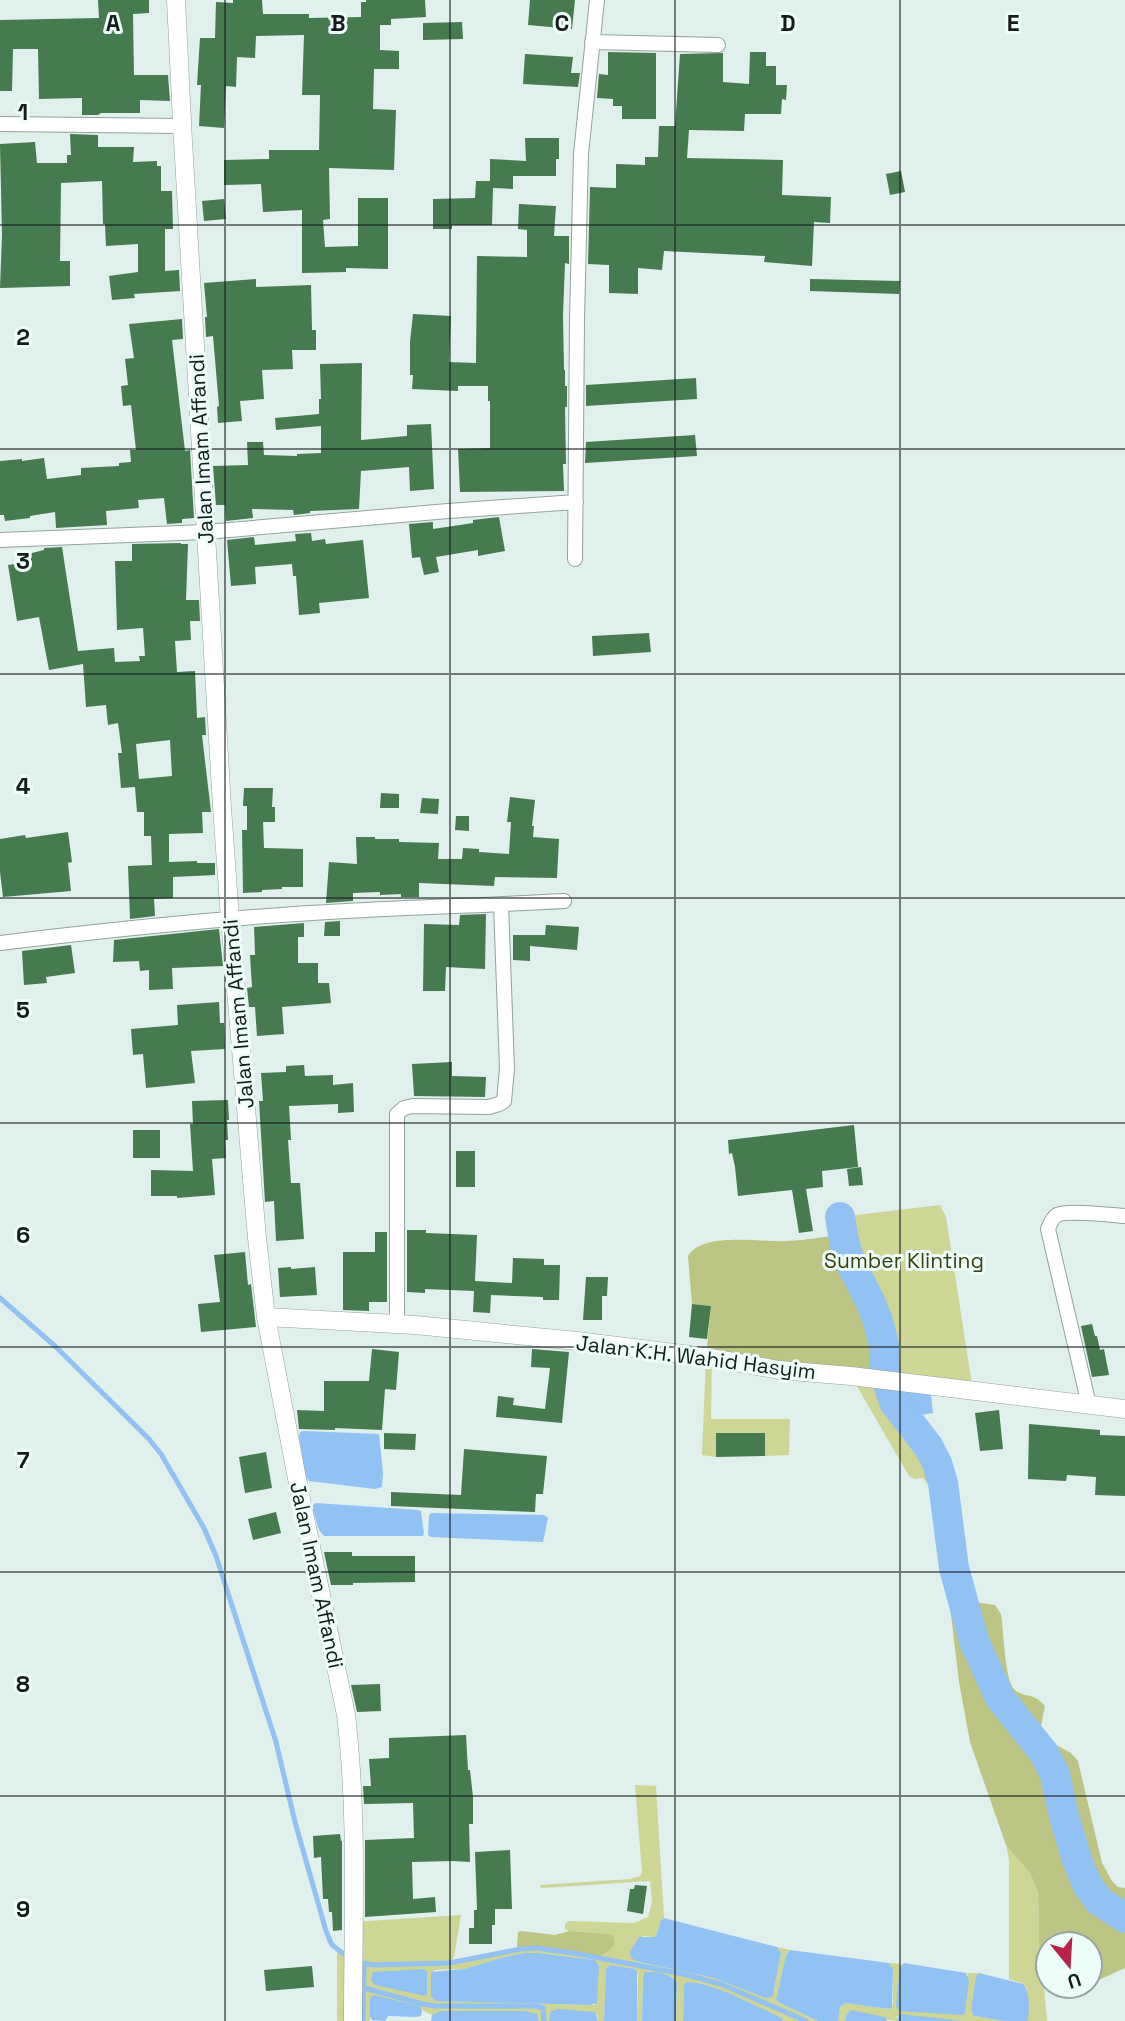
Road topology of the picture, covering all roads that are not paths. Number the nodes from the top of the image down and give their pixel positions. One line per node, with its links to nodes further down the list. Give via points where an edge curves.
1 (176, 0): 6 (street, Jalan Imam Affandi)
2 (597, 0): 3 (street)
3 (592, 42): 4 (street); 7 (street, via 581,154)
4 (718, 45)
5 (0, 124): 6 (street)
6 (182, 125): 8 (street, Jalan Imam Affandi)
7 (576, 502): 8 (street); 10 (street)
8 (206, 532): 9 (street); 13 (street, Jalan Imam Affandi)
9 (0, 540)
10 (575, 559)
11 (565, 901): 12 (street)
12 (501, 904): 13 (street); 17 (street, via 507,1069 503,1101 489,1107 413,1106 397,1114)
13 (230, 919): 14 (street); 16 (street, Jalan Imam Affandi)
14 (0, 943)
15 (1125, 1216): 18 (street, via 1058,1214 1048,1229)
16 (266, 1317): 17 (street, Jalan K.H. Wahid Hasyim); 20 (street, Jalan Imam Affandi, via 346,1715 352,1793)
17 (397, 1324): 18 (street, Jalan K.H. Wahid Hasyim, via 577,1341 779,1370)
18 (1089, 1405): 19 (street, Jalan K.H. Wahid Hasyim)
19 (1125, 1409)
20 (353, 2021)

